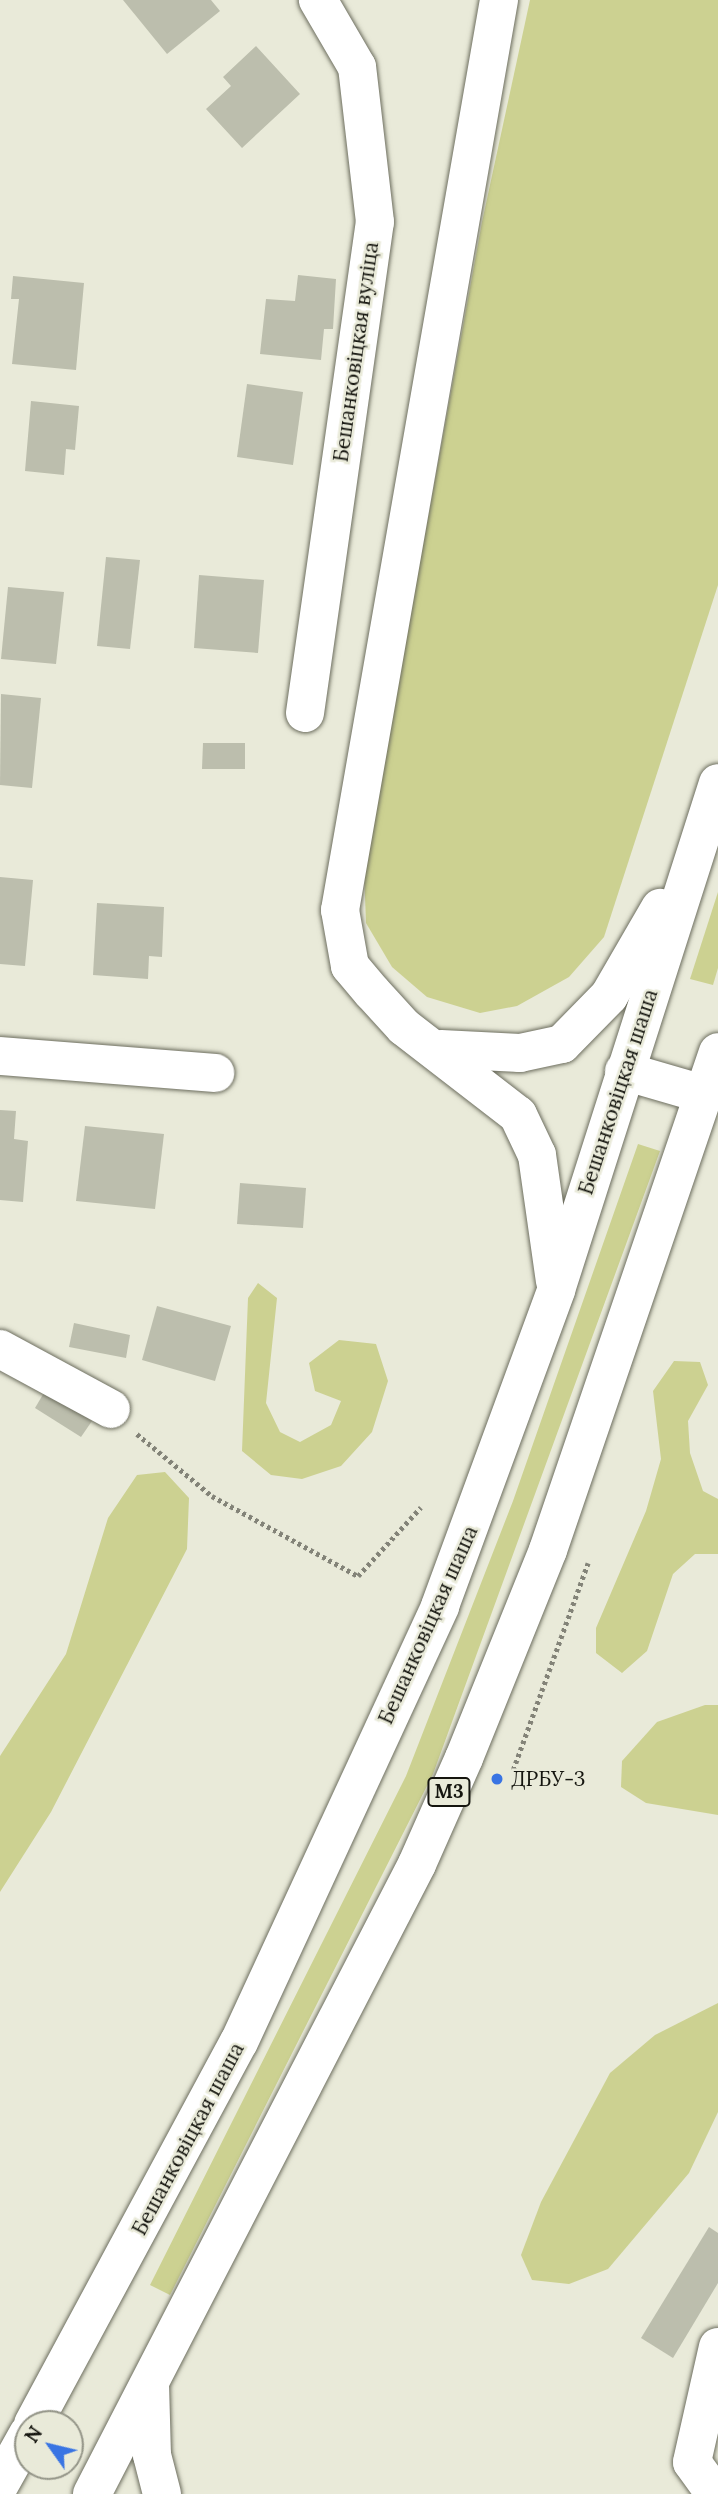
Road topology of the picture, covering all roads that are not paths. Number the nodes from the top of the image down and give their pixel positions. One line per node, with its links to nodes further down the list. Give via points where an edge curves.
1 (318, 0): 3 (main road, Бешанковіцкая вуліца, via 357,67 375,222)
2 (499, 0): 6 (main road, via 340,911 350,966 404,1027)
3 (305, 713)
4 (718, 783): 5 (main road, Бешанковіцкая шаша)
5 (699, 840): 6 (main road, via 609,996 562,1044 520,1053); 9 (main road, Бешанковіцкая шаша)
6 (441, 1049): 12 (main road, via 523,1125 537,1155)
7 (718, 1052): 11 (main road, М3)
8 (0, 1056): 10 (main road)
9 (624, 1071): 11 (main road); 12 (main road, Бешанковіцкая шаша)
10 (215, 1073)
11 (710, 1093): 16 (main road, М3, via 548,1550 464,1758 411,1876)
12 (556, 1290): 17 (main road, Бешанковіцкая шаша, via 464,1548 321,1865 239,2042)
13 (0, 1349): 14 (main road)
14 (111, 1409)
15 (718, 2347): 22 (main road, via 692,2462)
16 (150, 2384): 20 (main road, М3); 21 (main road, via 152,2455)
17 (41, 2410)
18 (14, 2459): 19 (main road)
19 (0, 2484)
20 (92, 2494)
21 (162, 2494)
22 (715, 2494)

